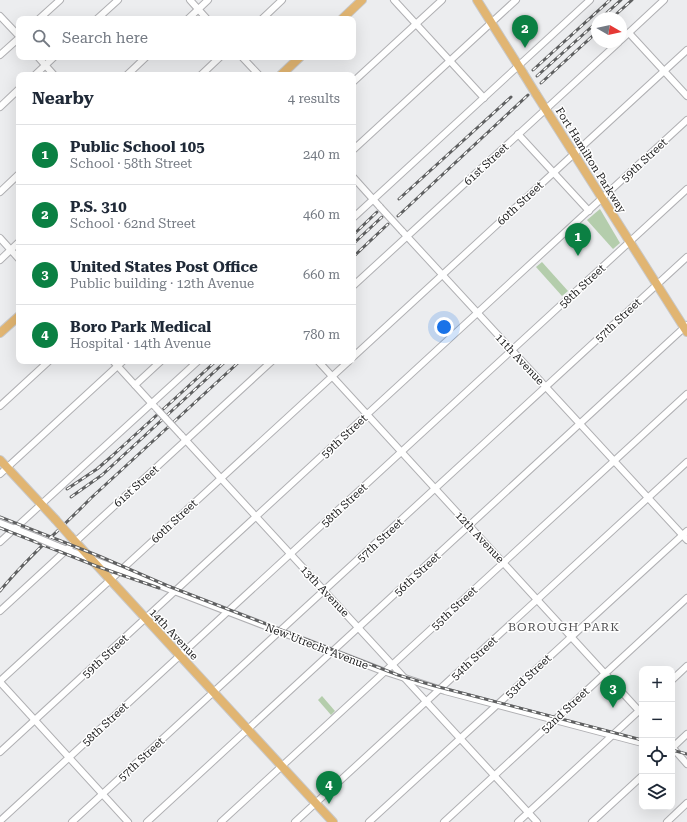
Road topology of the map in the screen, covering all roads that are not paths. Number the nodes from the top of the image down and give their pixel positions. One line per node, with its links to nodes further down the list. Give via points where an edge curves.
1 (60, 0): 15 (street)
2 (118, 0): 16 (street)
3 (190, 0): 13 (street)
4 (208, 0): 13 (street)
5 (282, 0): 19 (street)
6 (362, 0): 20 (main road)
7 (394, 0): 22 (street)
8 (442, 0): 22 (street)
9 (477, 0): 21 (main road, Fort Hamilton Parkway)
10 (516, 0): 21 (street)
11 (590, 0): 37 (street)
12 (664, 0): 23 (street)
13 (198, 9): 17 (street); 18 (street)
14 (0, 16): 24 (street)
15 (42, 16)
16 (100, 16)
17 (191, 16)
18 (205, 16)
19 (265, 16)
20 (345, 16)
21 (491, 23): 35 (street); 37 (main road, Fort Hamilton Parkway)
22 (416, 24): 35 (street); 45 (street)
23 (629, 33): 38 (street)
24 (16, 34)
25 (16, 40): 28 (street)
26 (612, 48): 49 (street, 61st Street)
27 (687, 50): 38 (street, 60th Street)
28 (0, 55)
29 (41, 60): 36 (street)
30 (51, 60): 36 (street)
31 (143, 60): 41 (street)
32 (217, 60): 42 (street)
33 (245, 60): 43 (street)
34 (297, 60): 44 (main road)
35 (450, 61): 48 (street); 53 (street)
36 (45, 65): 39 (street); 40 (street)
37 (521, 70): 48 (street); 49 (main road, Fort Hamilton Parkway, bridge)
38 (664, 71): 47 (street); 54 (street, 60th Street)
39 (37, 72)
40 (51, 72)
41 (130, 72)
42 (204, 72)
43 (256, 72)
44 (284, 72)
45 (356, 79)
46 (16, 92): 50 (street)
47 (687, 96)
48 (484, 98): 61 (street)
49 (544, 106): 52 (street, 61st Street); 54 (main road, Fort Hamilton Parkway)
50 (0, 107)
51 (687, 120): 60 (street, 59th Street)
52 (518, 134): 55 (street); 64 (street, 61st Street)
53 (356, 147)
54 (574, 154): 55 (street, 60th Street); 60 (main road, Fort Hamilton Parkway)
55 (553, 173): 62 (street); 72 (street, 60th Street)
56 (16, 177): 59 (street)
57 (356, 180): 61 (street, 11th Avenue)
58 (687, 189): 66 (street, 58th Street)
59 (0, 192)
60 (602, 198): 62 (street, 59th Street); 66 (main road, Fort Hamilton Parkway)
61 (373, 199): 63 (street); 64 (street, 11th Avenue, bridge)
62 (589, 211): 75 (street, 59th Street)
63 (356, 215)
64 (407, 236): 72 (street, 11th Avenue); 73 (street, 61st Street)
65 (0, 238): 68 (street)
66 (630, 242): 74 (main road, Fort Hamilton Parkway); 79 (street, 58th Street)
67 (16, 245): 68 (street)
68 (11, 250): 69 (street); 71 (street)
69 (16, 256)
70 (687, 257): 74 (street, 57th Street)
71 (0, 260)
72 (442, 275): 75 (street, 11th Avenue); 80 (street, 60th Street)
73 (356, 283)
74 (657, 285): 77 (main road, Fort Hamilton Parkway); 90 (street, 57th Street)
75 (478, 313): 79 (street, 11th Avenue); 94 (street, 59th Street)
76 (16, 319): 78 (main road)
77 (686, 329): 95 (street, 56th Street)
78 (0, 333)
79 (512, 350): 90 (street, 11th Avenue); 97 (street, 58th Street)
80 (356, 354)
81 (46, 364): 93 (street)
82 (158, 364): 89 (street)
83 (195, 364): 92 (street)
84 (269, 364): 96 (street, 61st Street)
85 (321, 364): 88 (street, 12th Avenue)
86 (346, 364): 88 (street, 60th Street)
87 (118, 366): 89 (street, 13th Avenue); 101 (street)
88 (332, 376): 94 (street, 12th Avenue); 103 (street, 60th Street)
89 (135, 385): 92 (street, 13th Avenue)
90 (546, 387): 95 (street, 11th Avenue); 104 (street, 57th Street)
91 (687, 394): 99 (street, 55th Street)
92 (152, 403): 96 (street, 13th Avenue, bridge); 106 (street)
93 (0, 406)
94 (367, 415): 97 (street, 12th Avenue); 107 (street, 59th Street)
95 (580, 424): 99 (street, 11th Avenue); 109 (street, 56th Street)
96 (184, 438): 103 (street, 13th Avenue); 112 (street, 61st Street)
97 (401, 452): 104 (street, 12th Avenue); 115 (street, 58th Street)
98 (0, 460): 101 (main road, 14th Avenue)
99 (614, 461): 105 (street, 11th Avenue); 117 (street, 55th Street)
100 (687, 462): 105 (street, 54th Street)
101 (7, 468): 102 (street); 106 (main road, 14th Avenue)
102 (0, 474)
103 (221, 478): 107 (street, 13th Avenue); 118 (street, 60th Street)
104 (435, 489): 109 (street, 12th Avenue); 121 (street, 57th Street)
105 (648, 498): 111 (street, 11th Avenue); 123 (street, 54th Street)
106 (41, 505): 110 (street); 112 (main road, 14th Avenue, bridge)
107 (256, 517): 115 (street, 13th Avenue); 120 (street, 59th Street)
108 (0, 523): 110 (street, New Utrecht Avenue)
109 (469, 526): 117 (street, 12th Avenue); 127 (street, 56th Street)
110 (15, 529): 113 (street); 114 (street, New Utrecht Avenue, bridge)
111 (686, 535): 129 (street, 53rd Street)
112 (72, 539): 114 (street, 61st Street); 116 (main road, 14th Avenue)
113 (0, 542)
114 (66, 549): 116 (street, New Utrecht Avenue); 124 (street, 61st Street)
115 (290, 554): 121 (street, 13th Avenue); 125 (street, 58th Street)
116 (91, 559): 118 (street, New Utrecht Avenue); 119 (main road, 14th Avenue)
117 (503, 563): 123 (street, 12th Avenue); 132 (street, 55th Street)
118 (120, 570): 119 (street, 60th Street); 120 (street, New Utrecht Avenue)
119 (110, 580): 126 (main road, 14th Avenue); 138 (street, 60th Street)
120 (175, 591): 125 (street, New Utrecht Avenue); 126 (street, 59th Street)
121 (324, 591): 127 (street, 13th Avenue); 128 (street, 57th Street)
122 (687, 598): 135 (street, 52nd Street)
123 (537, 600): 129 (street, 12th Avenue); 139 (street, 54th Street)
124 (0, 611)
125 (228, 611): 128 (street, New Utrecht Avenue); 131 (street, 58th Street)
126 (145, 618): 131 (main road, 14th Avenue); 145 (street, 59th Street)
127 (358, 628): 130 (street, 56th Street); 132 (street, 13th Avenue)
128 (280, 631): 130 (street, New Utrecht Avenue); 140 (street, 57th Street)
129 (571, 637): 135 (street, 12th Avenue); 142 (street, 53rd Street)
130 (332, 652): 134 (street, New Utrecht Avenue); 147 (street, 56th Street)
131 (180, 655): 140 (main road, 14th Avenue); 157 (street, 58th Street)
132 (392, 664): 134 (street, 55th Street); 137 (street, 13th Avenue)
133 (687, 666): 136 (street)
134 (385, 672): 137 (street, New Utrecht Avenue); 159 (street, 55th Street)
135 (605, 674): 143 (street, 12th Avenue); 146 (street, 52nd Street)
136 (675, 677)
137 (405, 678): 139 (street, New Utrecht Avenue); 141 (street, 13th Avenue)
138 (0, 682): 145 (street)
139 (440, 689): 141 (street, 54th Street); 142 (street, New Utrecht Avenue)
140 (214, 692): 147 (main road, 14th Avenue); 162 (street, 57th Street)
141 (427, 701): 150 (street, 13th Avenue); 163 (street, 54th Street)
142 (497, 705): 146 (street, New Utrecht Avenue); 150 (street, 53rd Street)
143 (639, 709)
144 (639, 713): 149 (street)
145 (35, 720): 155 (street, 59th Street); 157 (street)
146 (555, 720): 149 (street, New Utrecht Avenue); 160 (street, 52nd Street)
147 (248, 729): 159 (main road, 14th Avenue); 169 (street, 56th Street)
148 (687, 734): 152 (street)
149 (612, 735): 151 (street, New Utrecht Avenue); 165 (street)
150 (460, 738): 160 (street, 13th Avenue); 173 (street, 53rd Street)
151 (639, 742)
152 (675, 747)
153 (675, 750): 156 (street)
154 (675, 751): 158 (street)
155 (0, 752)
156 (687, 755)
157 (69, 757): 162 (street); 166 (street, 58th Street)
158 (687, 764)
159 (282, 766): 163 (main road, 14th Avenue); 170 (street, 55th Street)
160 (494, 775): 165 (street, 13th Avenue); 174 (street, 52nd Street)
161 (639, 779): 177 (street)
162 (103, 794): 167 (street, 57th Street); 168 (street)
163 (316, 803): 171 (street, 54th Street); 172 (main road, 14th Avenue)
164 (687, 803): 178 (street)
165 (529, 813): 175 (street); 176 (street, 13th Avenue)
166 (0, 821)
167 (72, 822)
168 (128, 822)
169 (147, 822)
170 (221, 822)
171 (295, 822)
172 (333, 822)
173 (369, 822)
174 (444, 822)
175 (518, 822)
176 (537, 822)
177 (592, 822)
178 (667, 822)

